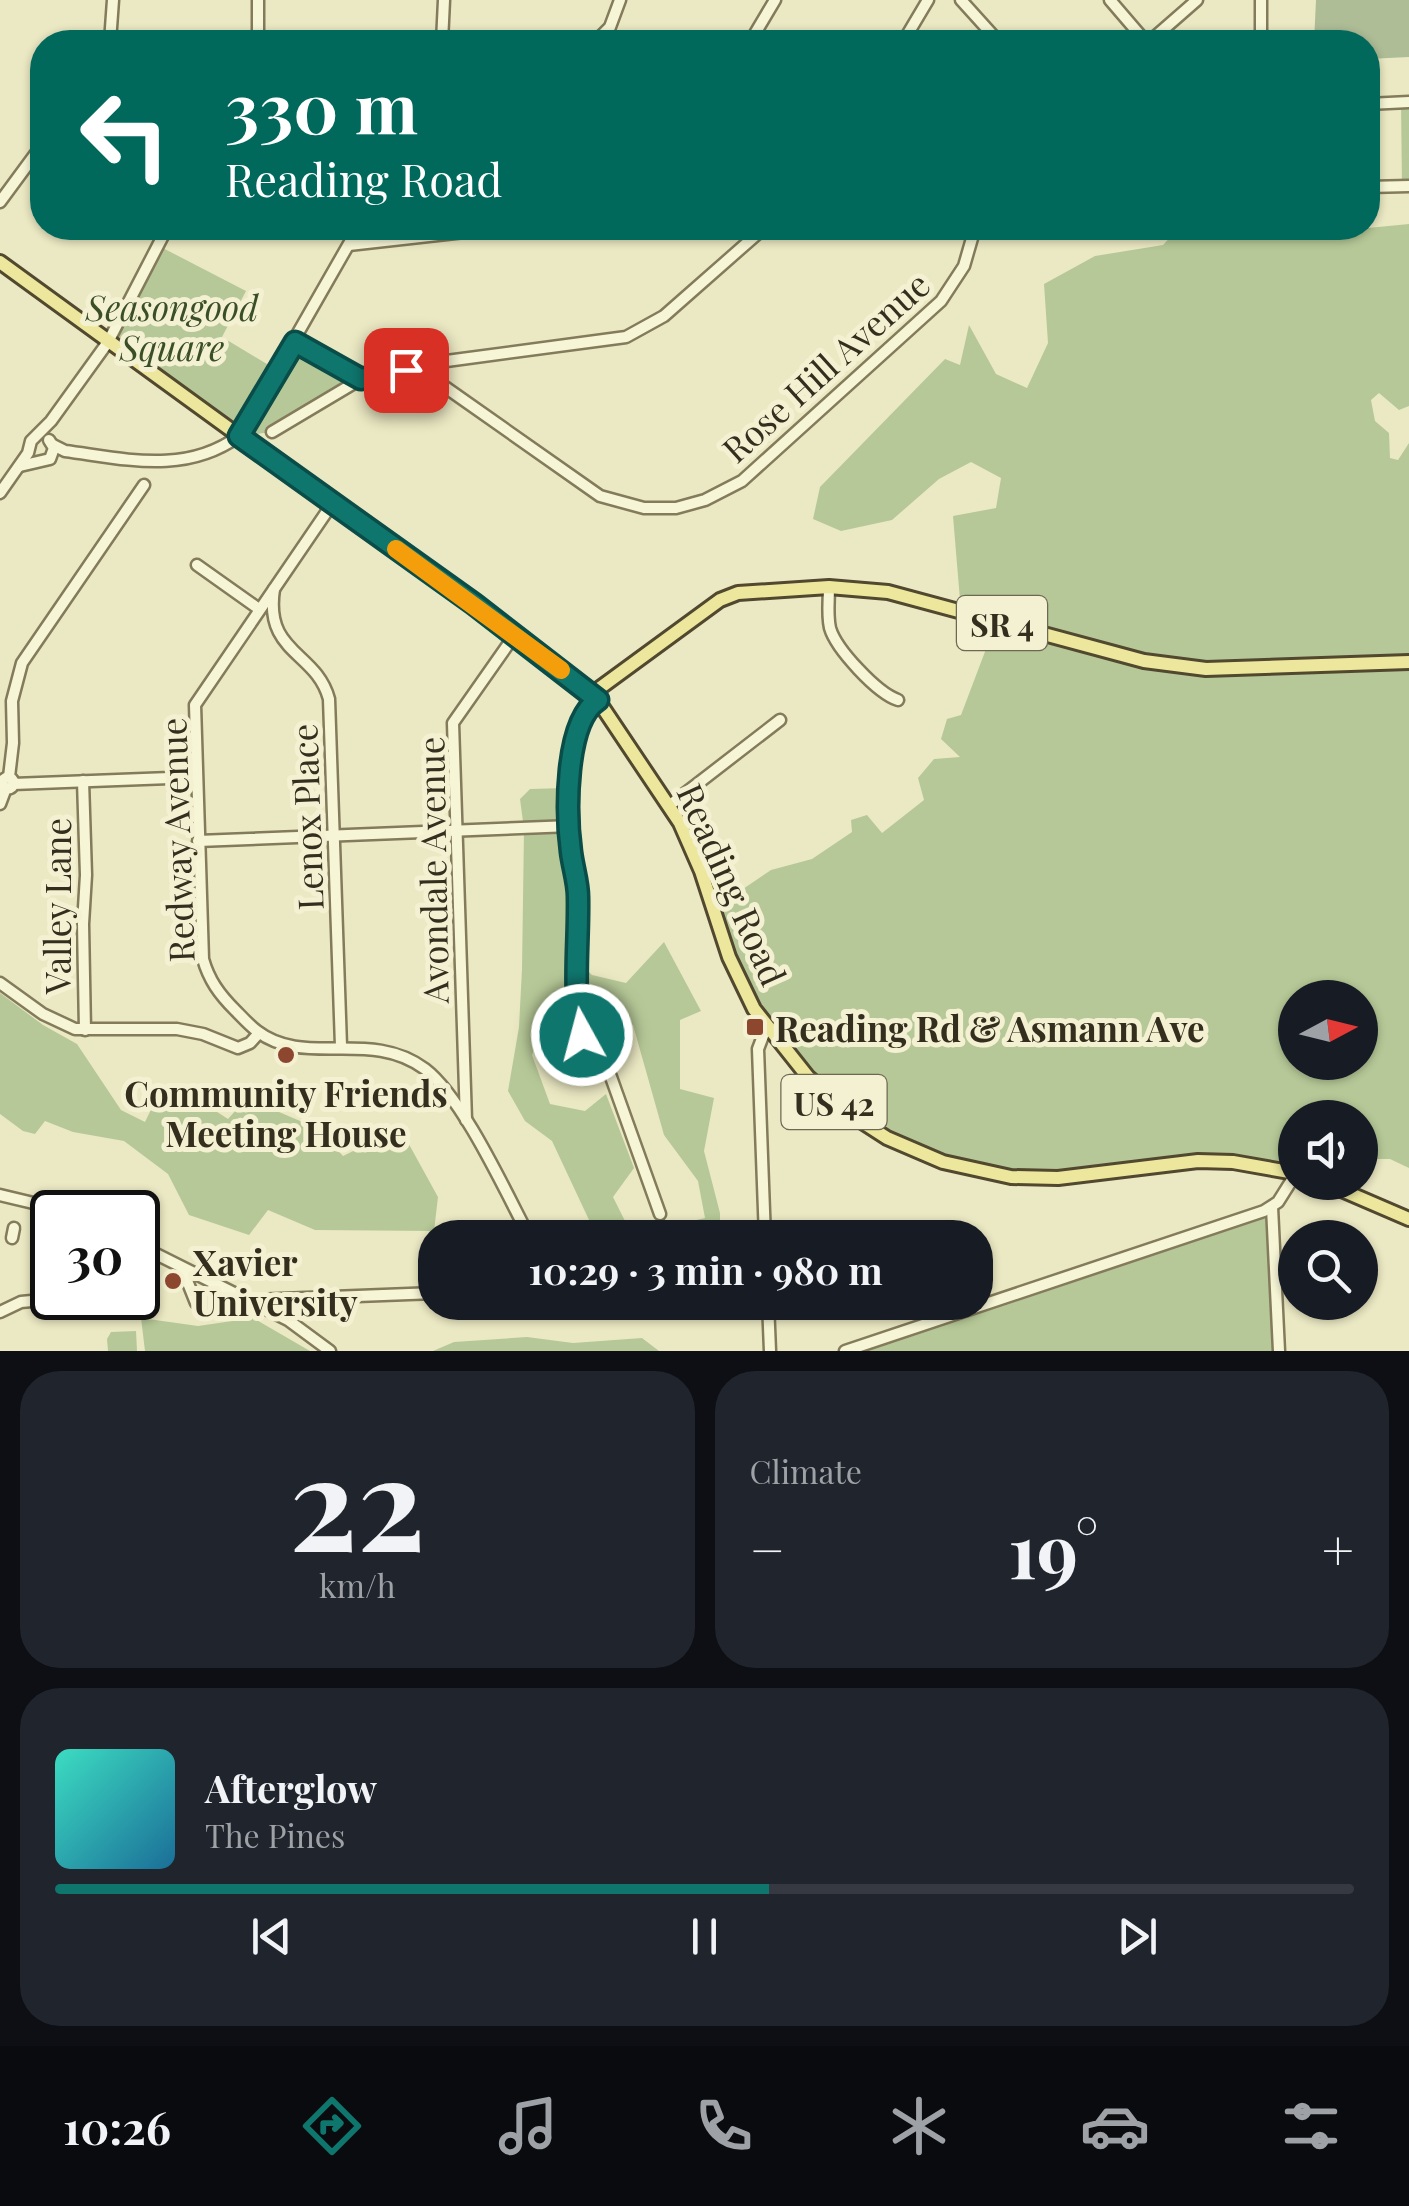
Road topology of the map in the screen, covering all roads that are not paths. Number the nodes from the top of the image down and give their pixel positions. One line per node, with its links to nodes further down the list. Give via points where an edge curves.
1 (114, 0): 11 (street)
2 (258, 0): 12 (street)
3 (444, 0): 13 (street)
4 (620, 0): 14 (street)
5 (775, 0): 15 (street)
6 (928, 0): 16 (street)
7 (960, 0): 17 (street)
8 (1110, 0): 18 (street)
9 (1197, 0): 19 (street)
10 (1261, 0): 20 (street)
11 (111, 30)
12 (258, 30)
13 (443, 30)
14 (607, 30)
15 (757, 30)
16 (911, 30)
17 (988, 30)
18 (1137, 30)
19 (1162, 30)
20 (1261, 30)
21 (1409, 102): 22 (street)
22 (1380, 103)
23 (30, 161): 26 (street)
24 (1409, 186): 25 (street)
25 (1380, 187)
26 (0, 202)
27 (160, 240): 34 (street)
28 (352, 240): 32 (street)
29 (388, 240): 32 (street)
30 (750, 240): 36 (street, via 639,332 610,342)
31 (971, 240): 36 (street, Rose Hill Avenue, via 964,266 940,301 742,481 692,504 644,508 600,496)
32 (350, 244): 35 (street)
33 (0, 262): 34 (main road, Reading Road / US 42)
34 (108, 342): 39 (main road, Reading Road / US 42); 40 (street, via 51,422)
35 (295, 342): 37 (street); 39 (street)
36 (418, 368): 37 (street)
37 (361, 379): 38 (street)
38 (272, 432)
39 (239, 436): 40 (street, via 212,452 170,463); 44 (main road, Reading Road / US 42)
40 (48, 444): 41 (street, via 47,461); 41 (street, via 31,441)
41 (32, 457): 43 (street)
42 (144, 485): 56 (street, via 22,663 12,695)
43 (0, 493)
44 (332, 504): 47 (street); 49 (main road, Reading Road / US 42)
45 (197, 566): 48 (street)
46 (829, 587): 50 (main road, SR 4, via 888,592 1183,668); 51 (main road, SR 4, via 728,596); 52 (street, via 829,621 838,645)
47 (274, 588): 48 (street, Redway Avenue); 61 (street, Lenox Place, via 278,631 317,673 329,699)
48 (259, 609): 54 (street, Redway Avenue, via 195,705)
49 (514, 636): 51 (main road, Reading Road / US 42); 60 (street, Avondale Avenue, via 453,723)
50 (1409, 662)
51 (595, 696): 58 (main road, Reading Road / US 42); 59 (street, via 572,744)
52 (898, 700)
53 (780, 720): 58 (street)
54 (196, 777): 55 (street); 62 (street, Redway Avenue)
55 (82, 780): 56 (street); 65 (street, Valley Lane)
56 (6, 782): 57 (street)
57 (0, 804)
58 (670, 805): 64 (main road, Reading Road / US 42, via 729,957)
59 (571, 826): 60 (street); 75 (street, via 578,1019 611,1077)
60 (457, 830): 61 (street); 68 (street, Avondale Avenue)
61 (335, 835): 62 (street); 67 (street, Lenox Place)
62 (198, 840): 66 (street, Redway Avenue, via 206,971)
63 (0, 983): 65 (street, via 56,1022)
64 (766, 1028): 69 (main road, Reading Road / US 42, via 842,1108 887,1138 944,1162 1034,1178 1198,1161); 78 (street, via 758,1049)
65 (84, 1030): 66 (street, via 177,1029 238,1048)
66 (259, 1033): 67 (street, via 298,1048)
67 (341, 1046): 68 (street, via 378,1048 416,1063 446,1088)
68 (466, 1122): 77 (street)
69 (1278, 1171)
70 (0, 1195): 73 (street)
71 (1278, 1198): 74 (street)
72 (1365, 1200): 76 (main road)
73 (30, 1202)
74 (1272, 1207): 91 (street); 92 (street)
75 (660, 1214)
76 (1409, 1219)
77 (520, 1220)
78 (765, 1220)
79 (160, 1256): 80 (street)
80 (182, 1268): 83 (street); 85 (street)
81 (418, 1294): 82 (street)
82 (295, 1298): 83 (street); 88 (street)
83 (247, 1300): 88 (street)
84 (30, 1301): 86 (street)
85 (196, 1303)
86 (0, 1312)
87 (769, 1320): 90 (street)
88 (296, 1325): 89 (street)
89 (330, 1351)
90 (770, 1351)
91 (845, 1351)
92 (1279, 1351)

